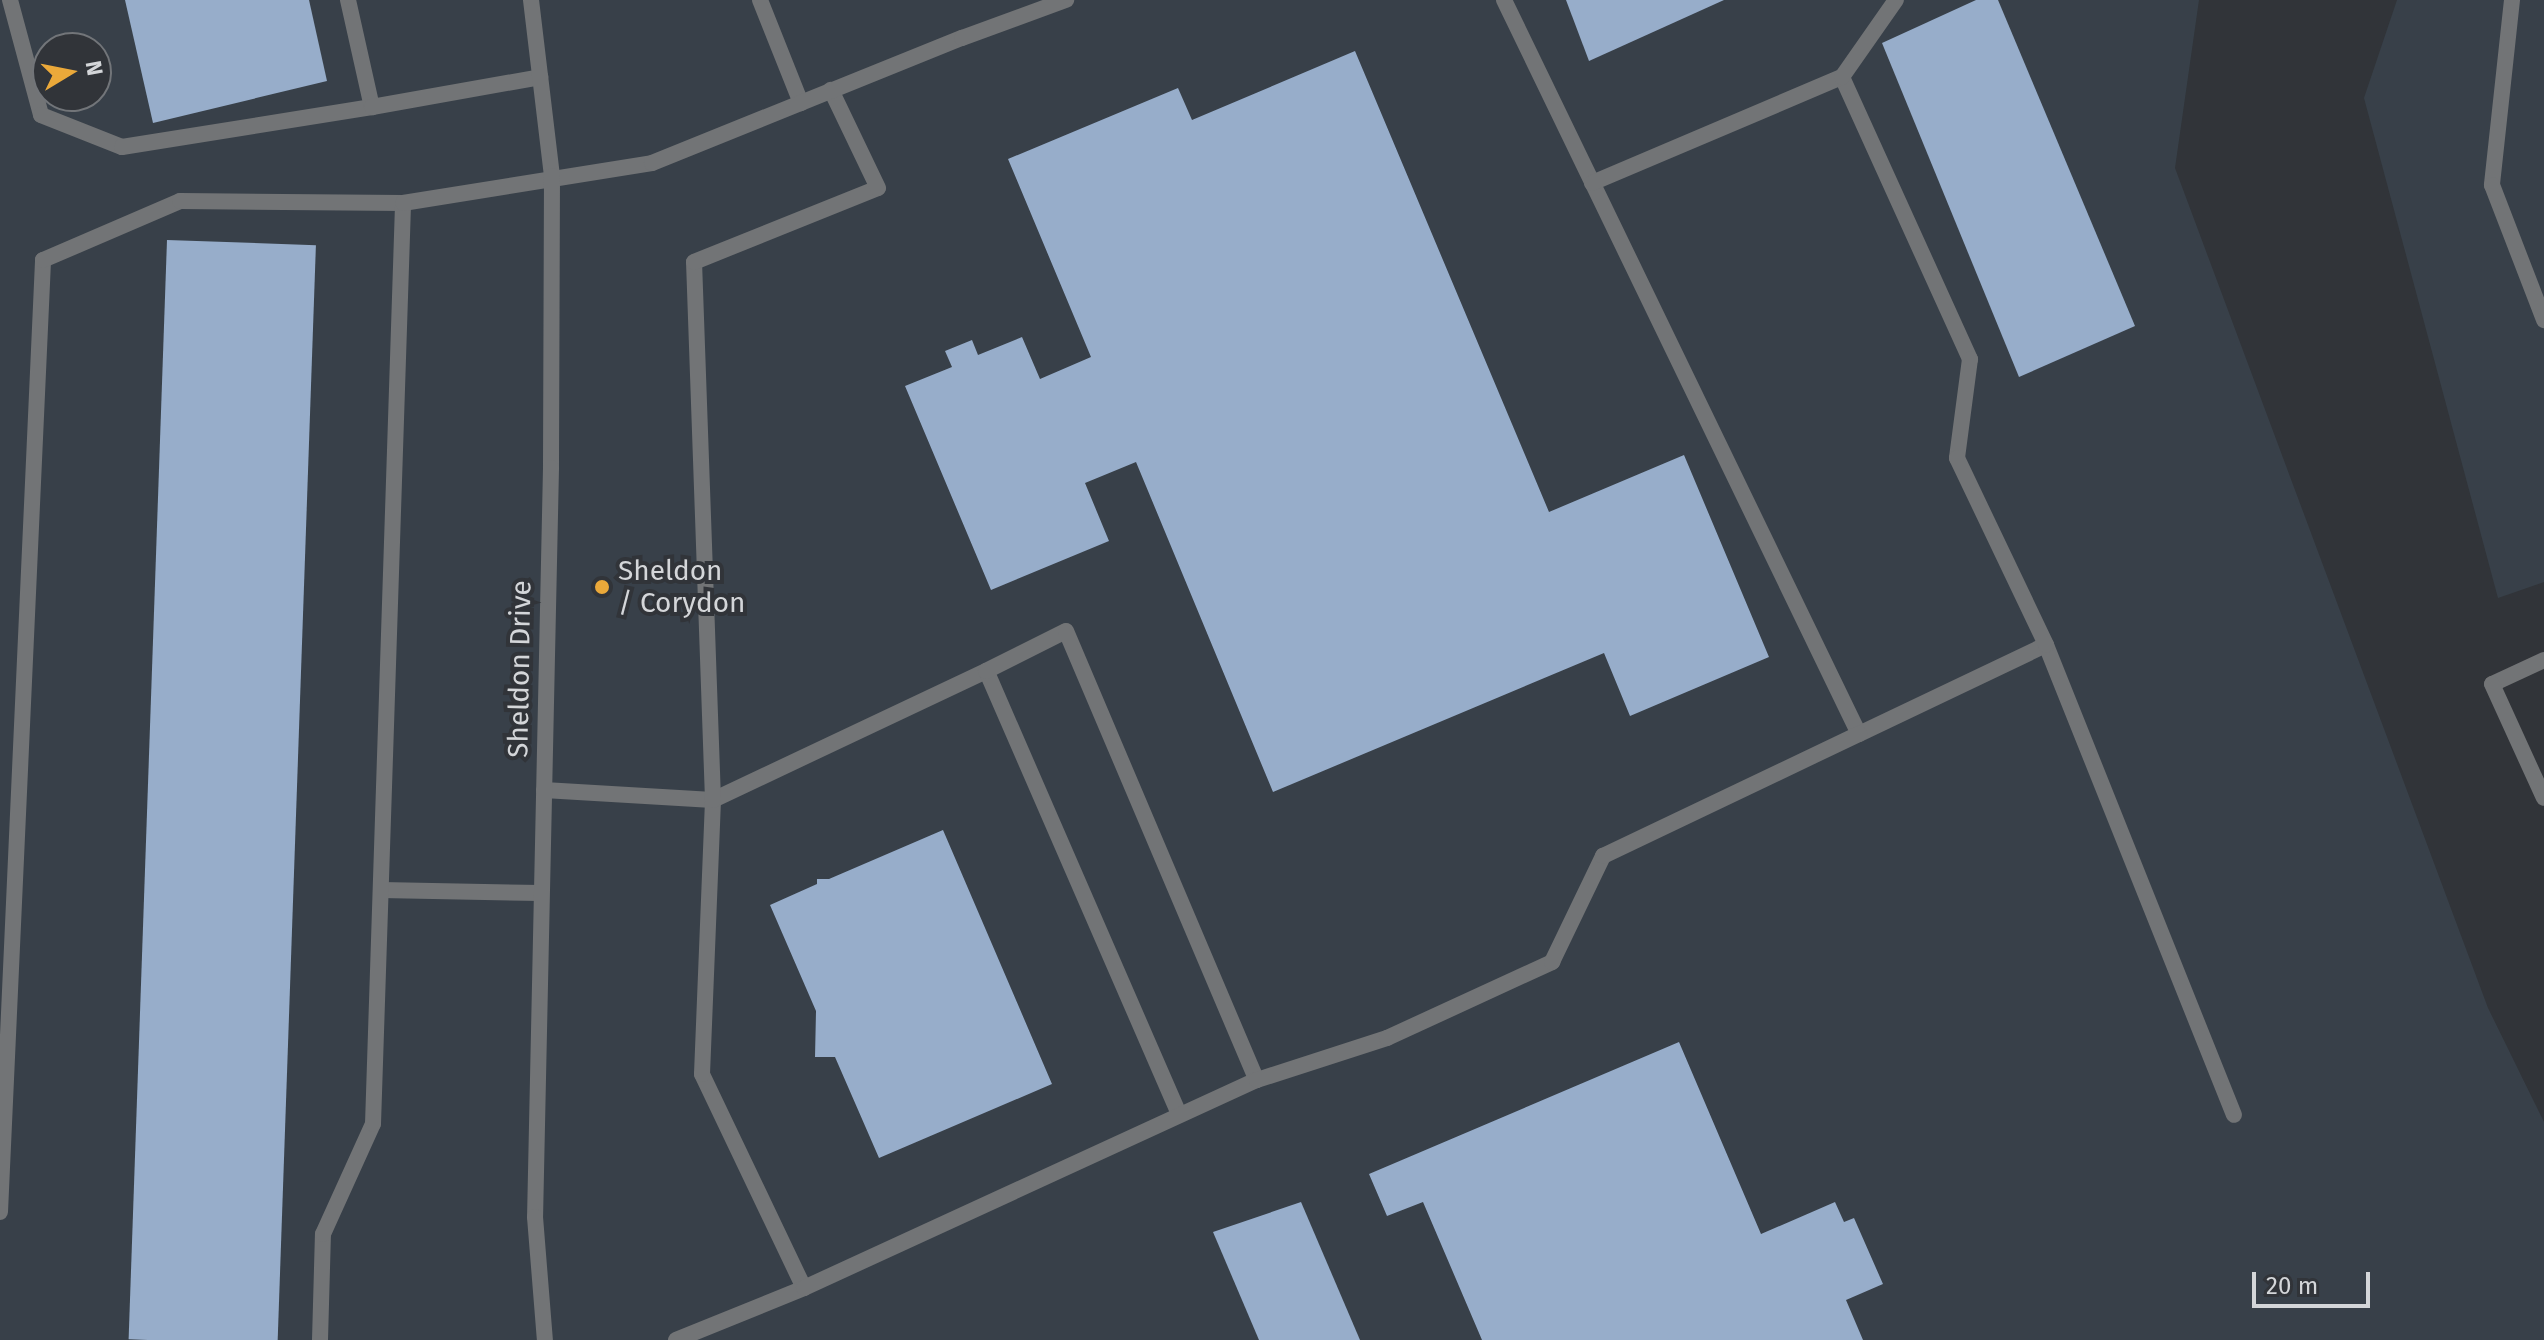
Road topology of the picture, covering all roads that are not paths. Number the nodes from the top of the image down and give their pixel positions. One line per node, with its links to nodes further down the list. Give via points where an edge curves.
1 (10, 0): 13 (street, via 41,115 122,147)
2 (348, 0): 13 (street)
3 (531, 0): 9 (street, Sheldon Drive)
4 (760, 0): 12 (street)
5 (1066, 0): 11 (street)
6 (1504, 0): 15 (street)
7 (1896, 0): 10 (street)
8 (2512, 0): 17 (street, via 2492,185)
9 (540, 77): 13 (street); 14 (street, Sheldon Drive)
10 (1842, 77): 15 (street); 18 (street, via 1970,359 1957,458)
11 (831, 90): 12 (street); 24 (street, via 878,188 694,262)
12 (801, 103): 14 (street, via 652,163)
13 (372, 107)
14 (552, 176): 16 (street); 22 (street, Sheldon Drive)
15 (1592, 183): 21 (street)
16 (403, 203): 25 (street); 30 (street, via 180,201 43,260)
17 (2544, 320)
18 (2046, 645): 21 (street); 29 (street)
19 (2544, 660): 23 (street, via 2492,684)
20 (986, 671): 24 (street); 27 (street, via 1066,631); 28 (street)
21 (1859, 734): 27 (street, via 1603,856 1552,962 1387,1038)
22 (544, 790): 24 (street); 26 (street, Sheldon Drive)
23 (2544, 798)
24 (713, 800): 31 (street, via 702,1074)
25 (381, 890): 26 (street); 32 (street, via 373,1124 323,1234)
26 (541, 893): 33 (street, Sheldon Drive, via 535,1217)
27 (1257, 1080): 28 (street)
28 (1179, 1114): 31 (street)
29 (2234, 1115)
30 (0, 1212)
31 (804, 1288): 34 (street)
32 (320, 1340)
33 (545, 1340)
34 (676, 1340)

